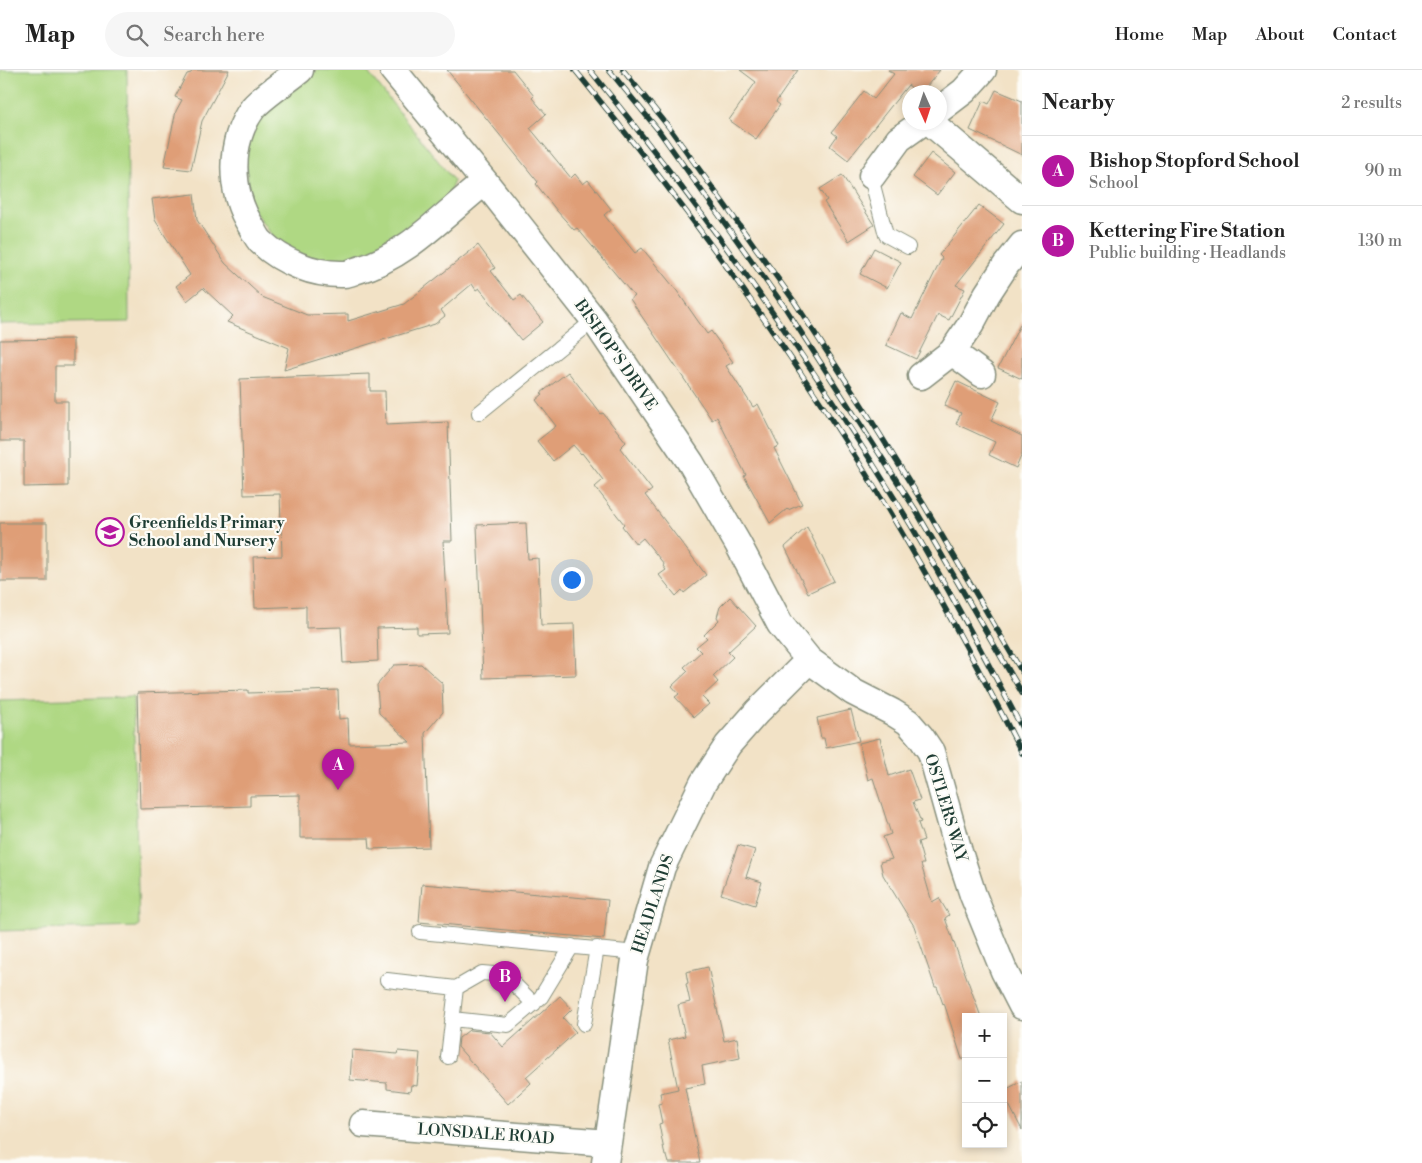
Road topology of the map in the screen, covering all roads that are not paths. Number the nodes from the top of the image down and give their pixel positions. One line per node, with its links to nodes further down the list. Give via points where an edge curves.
1 (300, 70): 8 (street, via 254,108 243,128 233,166 235,190 244,216 260,241 286,261 312,270 344,274 369,267 400,251)
2 (393, 70): 8 (street, BISHOP'S DRIVE)
3 (983, 70): 4 (street)
4 (947, 104)
5 (912, 130): 7 (street, via 899,139)
6 (939, 130): 9 (street)
7 (872, 176): 11 (lane, via 886,235)
8 (485, 182): 12 (street, BISHOP'S DRIVE)
9 (1022, 200)
10 (1022, 245): 13 (street)
11 (908, 247)
12 (594, 320): 16 (lane); 17 (street, BISHOP'S DRIVE, via 691,463 780,624)
13 (952, 352): 14 (street); 15 (street)
14 (982, 374)
15 (921, 376)
16 (479, 413)
17 (809, 660): 21 (street, HEADLANDS, via 728,745 703,783 662,867); 25 (street, OSTLERS WAY, via 853,692 908,722 931,752 973,895)
18 (420, 932): 19 (lane)
19 (572, 946): 20 (lane); 24 (lane, via 542,997)
20 (597, 948): 21 (lane); 27 (lane)
21 (637, 953): 30 (street, HEADLANDS)
22 (388, 980): 23 (lane)
23 (456, 988): 24 (lane, via 482,973 505,975); 26 (lane)
24 (534, 1004): 26 (lane, via 508,1025)
25 (1022, 1006)
26 (452, 1019): 28 (lane)
27 (584, 1024)
28 (448, 1057)
29 (363, 1124): 30 (street, LONSDALE ROAD)
30 (607, 1153)

